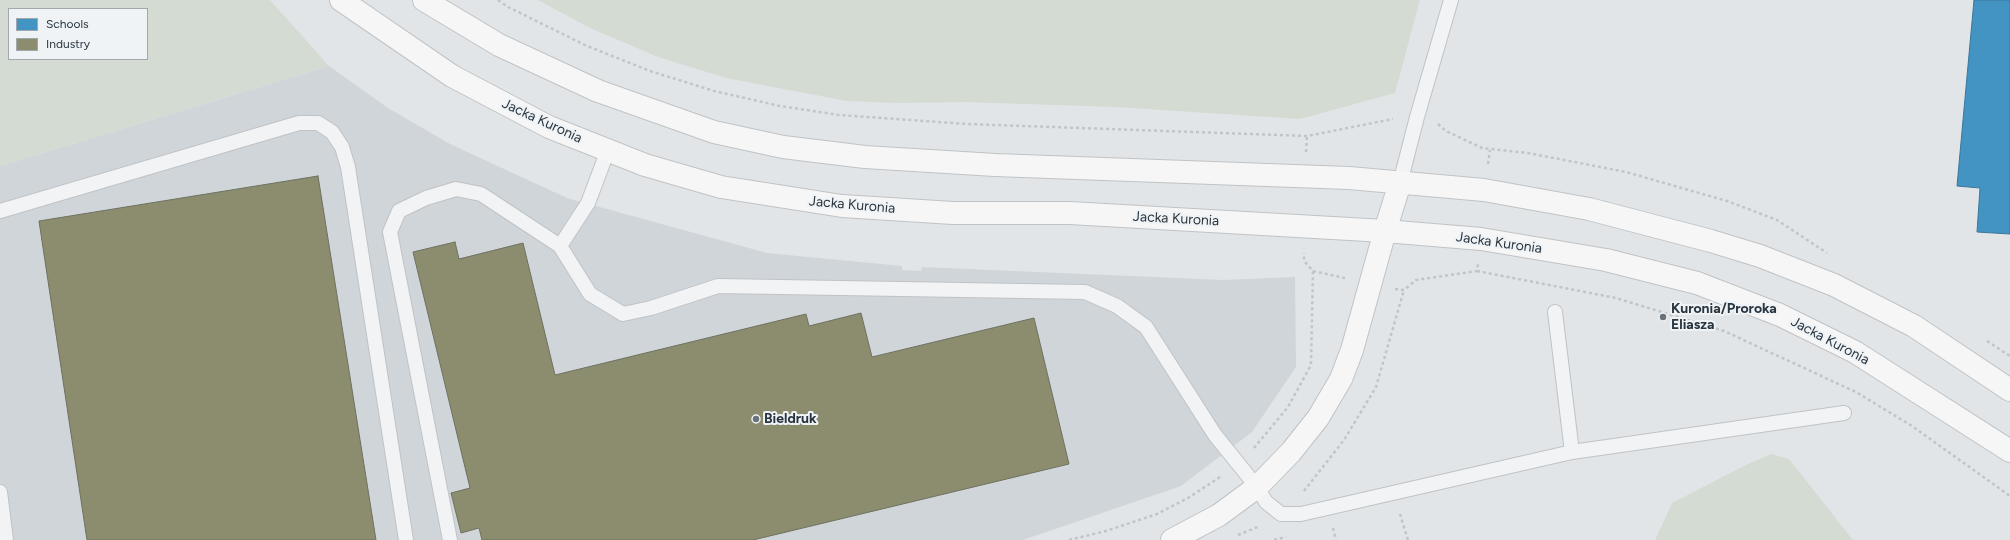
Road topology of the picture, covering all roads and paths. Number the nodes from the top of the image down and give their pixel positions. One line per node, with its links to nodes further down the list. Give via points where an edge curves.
1 (341, 0): 4 (main road, Jacka Kuronia, via 452,76 549,127)
2 (424, 0): 5 (main road, via 499,45 598,91 714,132 783,146 865,156 987,164 1305,176)
3 (1451, 0): 5 (lane)
4 (608, 150): 7 (main road, Jacka Kuronia, via 645,165 721,187 842,206 953,212 1070,213); 8 (lane, via 588,203)
5 (1400, 183): 7 (main road); 11 (main road, via 1484,190 1589,209 1760,256 1834,285 1914,326)
6 (0, 211): 21 (lane, via 299,123 318,123 332,132 342,147 348,167)
7 (1385, 230): 13 (main road, Jacka Kuronia, via 1481,239 1606,260 1697,283 1780,315 1855,352); 15 (main road, via 1352,350 1341,379 1318,418)
8 (560, 246): 15 (lane, via 590,294 623,314 651,308 718,286 1085,292 1117,306 1146,328 1215,435); 22 (lane, via 481,194 456,189 426,198 399,211 390,232)
9 (1477, 271): 17 (path, via 1616,298 1724,331 1856,392 1912,426)
10 (1554, 312): 14 (lane)
11 (2010, 390)
12 (1844, 413): 14 (lane)
13 (2010, 451)
14 (1572, 452): 15 (lane, via 1301,514 1281,514 1266,502)
15 (1258, 487): 23 (main road, via 1219,514)
16 (0, 492): 20 (lane)
17 (2010, 496)
18 (1332, 526): 24 (path)
19 (1406, 530): 25 (path)
20 (6, 540)
21 (406, 540)
22 (450, 540)
23 (1172, 540)
24 (1336, 540)
25 (1408, 540)

